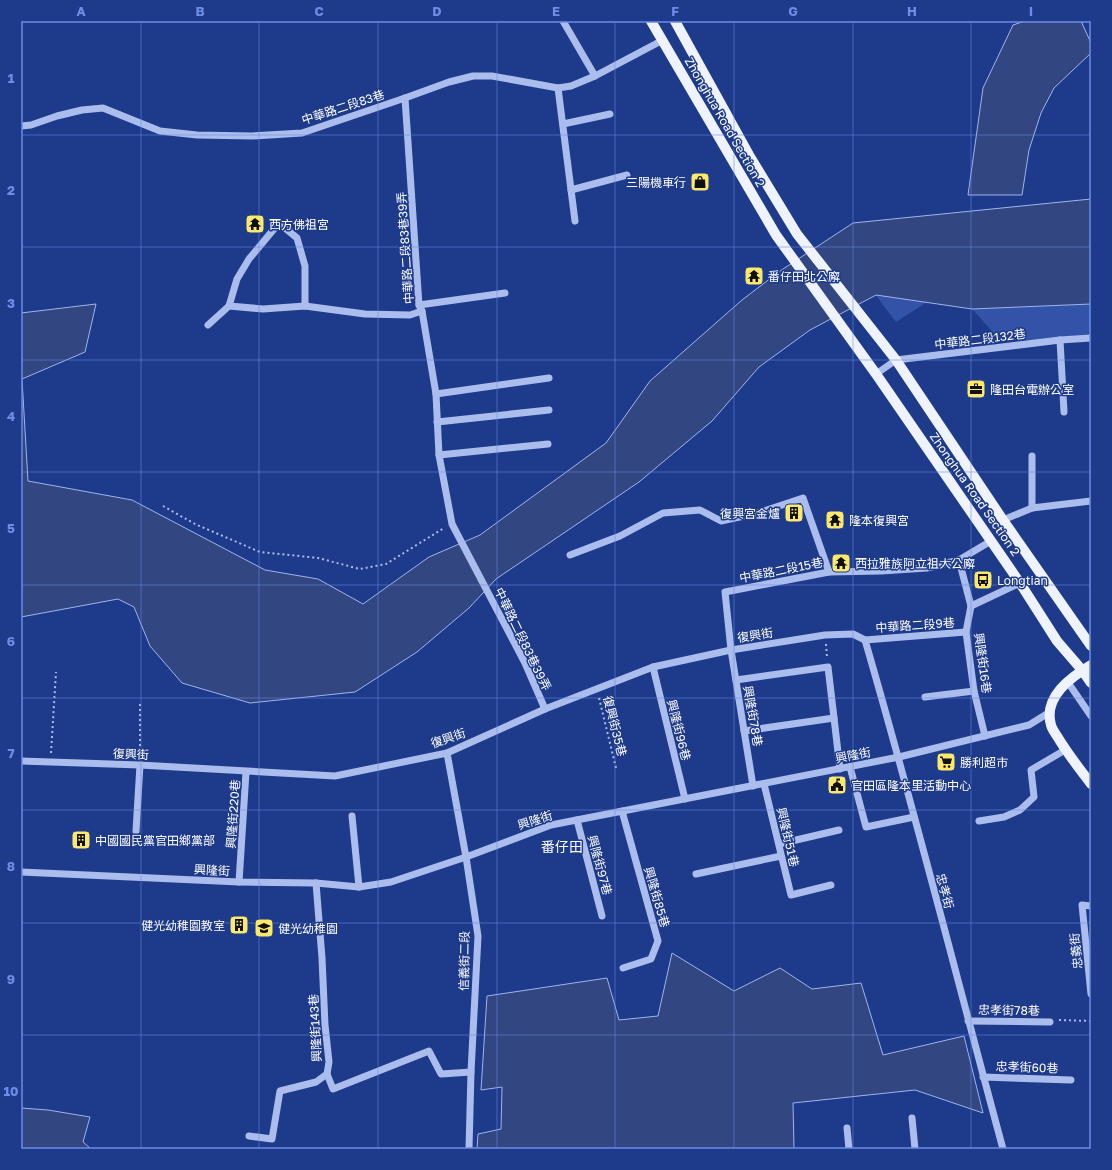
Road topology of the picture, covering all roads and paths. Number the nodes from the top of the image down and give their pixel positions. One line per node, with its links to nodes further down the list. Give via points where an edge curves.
1 (563, 21): 5 (street)
2 (651, 21): 4 (main road, Zhonghua Road Section 2)
3 (675, 21): 21 (main road, Zhonghua Road Section 2, via 749,155 797,234)
4 (663, 40): 5 (street, 中華路二段83巷); 22 (main road, Zhonghua Road Section 2, via 776,235)
5 (595, 76): 6 (street, 中華路二段83巷, via 571,86)
6 (558, 88): 7 (street, 中華路二段83巷, via 492,76 473,76); 9 (street)
7 (405, 98): 10 (street, 中華路二段83巷, via 302,132 259,136 197,135 160,131 103,108 82,110); 17 (street, 中華路二段83巷39弄)
8 (610, 114): 9 (street)
9 (563, 124): 12 (street)
10 (21, 126)
11 (627, 175): 12 (street)
12 (571, 190): 13 (street)
13 (574, 220)
14 (505, 293): 17 (street)
15 (229, 306): 16 (street, via 263,309); 16 (street, via 237,279 249,259 279,223 297,238 305,266); 18 (street)
16 (305, 306): 17 (street, via 364,314 410,315)
17 (420, 308): 24 (street, 中華路二段83巷39弄)
18 (208, 325)
19 (1091, 338): 20 (street, 中華路二段132巷)
20 (1060, 340): 21 (street, 中華路二段132巷); 26 (street)
21 (896, 360): 22 (street, 中華路二段132巷); 34 (main road, Zhonghua Road Section 2)
22 (876, 374): 36 (main road, Zhonghua Road Section 2)
23 (549, 378): 24 (street)
24 (436, 394): 27 (street, 中華路二段83巷39弄)
25 (549, 410): 27 (street)
26 (1064, 412)
27 (437, 422): 29 (street, 中華路二段83巷39弄)
28 (548, 444): 29 (street)
29 (440, 455): 35 (street, 中華路二段83巷39弄)
30 (1032, 456): 33 (street)
31 (1091, 501): 33 (street)
32 (163, 506): 35 (path, via 195,524 260,552 318,558 360,569 386,564)
33 (1032, 508): 34 (street)
34 (1003, 520): 46 (main road, Zhonghua Road Section 2)
35 (452, 524): 59 (street, 中華路二段83巷39弄, via 525,663)
36 (991, 541): 38 (street); 40 (main road, Zhonghua Road Section 2)
37 (570, 555): 39 (street, via 620,536 664,513 700,510 720,521 758,513 803,498)
38 (959, 560): 39 (street, 中華路二段15巷, via 927,568); 42 (street, 興隆街16巷)
39 (829, 572): 41 (street, 中華路二段15巷)
40 (1020, 583): 42 (street); 50 (main road, Zhonghua Road Section 2, via 1057,641)
41 (725, 592): 47 (street, 興隆街78巷)
42 (971, 606): 43 (street, 興隆街16巷)
43 (966, 632): 45 (street, 中華路二段9巷); 56 (street, 興隆街16巷)
44 (825, 635): 45 (street, 復興街, via 853,634); 47 (street, 復興街); 49 (path)
45 (865, 640): 67 (street, 忠孝街)
46 (1091, 646)
47 (731, 650): 48 (street, 復興街); 52 (street, 興隆街78巷)
48 (652, 667): 55 (street, 復興街); 78 (street, 興隆街96巷)
49 (828, 667): 52 (street); 62 (street)
50 (1087, 668): 53 (main road); 54 (main road, Zhonghua Road Section 2)
51 (56, 672): 69 (path)
52 (736, 680): 63 (street, 興隆街78巷)
53 (1068, 682): 60 (main road, via 1052,703); 61 (street)
54 (1091, 683)
55 (597, 689): 59 (street, 復興街); 72 (path, 復興街35巷)
56 (974, 691): 57 (street); 64 (street, 興隆街16巷)
57 (926, 697)
58 (140, 704): 70 (path)
59 (545, 709): 66 (street, 復興街)
60 (1050, 712): 64 (street, 興隆街, via 1029,725); 65 (main road, via 1051,725)
61 (1091, 716)
62 (834, 718): 63 (street); 73 (street)
63 (744, 731): 77 (street, 興隆街78巷)
64 (985, 736): 67 (street, 興隆街)
65 (1065, 750): 76 (main road); 83 (street, via 1031,770 1034,797 1020,810 1004,817)
66 (447, 753): 74 (street, 復興街, via 335,776); 88 (street, 信義街二段)
67 (899, 758): 71 (street, 興隆街); 81 (street, 忠孝街)
68 (21, 761): 69 (street, 復興街)
69 (50, 762): 70 (street, 復興街)
70 (140, 765): 74 (street, 復興街); 85 (street)
71 (850, 767): 73 (street, 興隆街); 81 (street, via 866,827)
72 (616, 768)
73 (840, 769): 75 (street, 興隆街)
74 (246, 772): 91 (street, 興隆街220巷)
75 (764, 784): 77 (street, 興隆街); 86 (street, 興隆街51巷)
76 (1091, 784)
77 (754, 786): 78 (street, 興隆街)
78 (685, 799): 79 (street, 興隆街)
79 (622, 811): 82 (street, 興隆街); 97 (street, 興隆街85巷, via 658,941 651,959)
80 (352, 816): 94 (street)
81 (914, 817): 99 (street, 忠孝街)
82 (577, 820): 88 (street, 興隆街, via 551,825); 96 (street, 興隆街97巷)
83 (979, 822)
84 (839, 830): 86 (street)
85 (136, 831)
86 (779, 844): 87 (street, 興隆街51巷)
87 (781, 856): 90 (street); 93 (street, 興隆街51巷, via 791,895)
88 (466, 857): 94 (street, 興隆街, via 391,882); 102 (street, 信義街二段, via 478,936)
89 (21, 872): 91 (street, 興隆街)
90 (696, 874)
91 (239, 882): 92 (street, 興隆街)
92 (316, 883): 94 (street, 興隆街); 103 (street, 興隆街143巷, via 325,1025 330,1062)
93 (831, 885)
94 (359, 887)
95 (1091, 906): 98 (street, 忠義街, via 1082,905)
96 (602, 916)
97 (623, 968)
98 (1091, 994)
99 (968, 1021): 101 (street, 忠孝街78巷); 104 (street, 忠孝街)
100 (1091, 1021): 101 (path)
101 (1050, 1022)
102 (471, 1072): 103 (street, via 441,1074 430,1051 333,1089); 109 (street, 信義街二段)
103 (327, 1074): 108 (street, 興隆街143巷, via 316,1082 280,1091 272,1139)
104 (983, 1077): 105 (street, 忠孝街60巷); 112 (street, 忠孝街)
105 (1071, 1080)
106 (912, 1118): 111 (street)
107 (847, 1128): 110 (street)
108 (249, 1136)
109 (469, 1149)
110 (849, 1149)
111 (915, 1149)
112 (1003, 1149)

